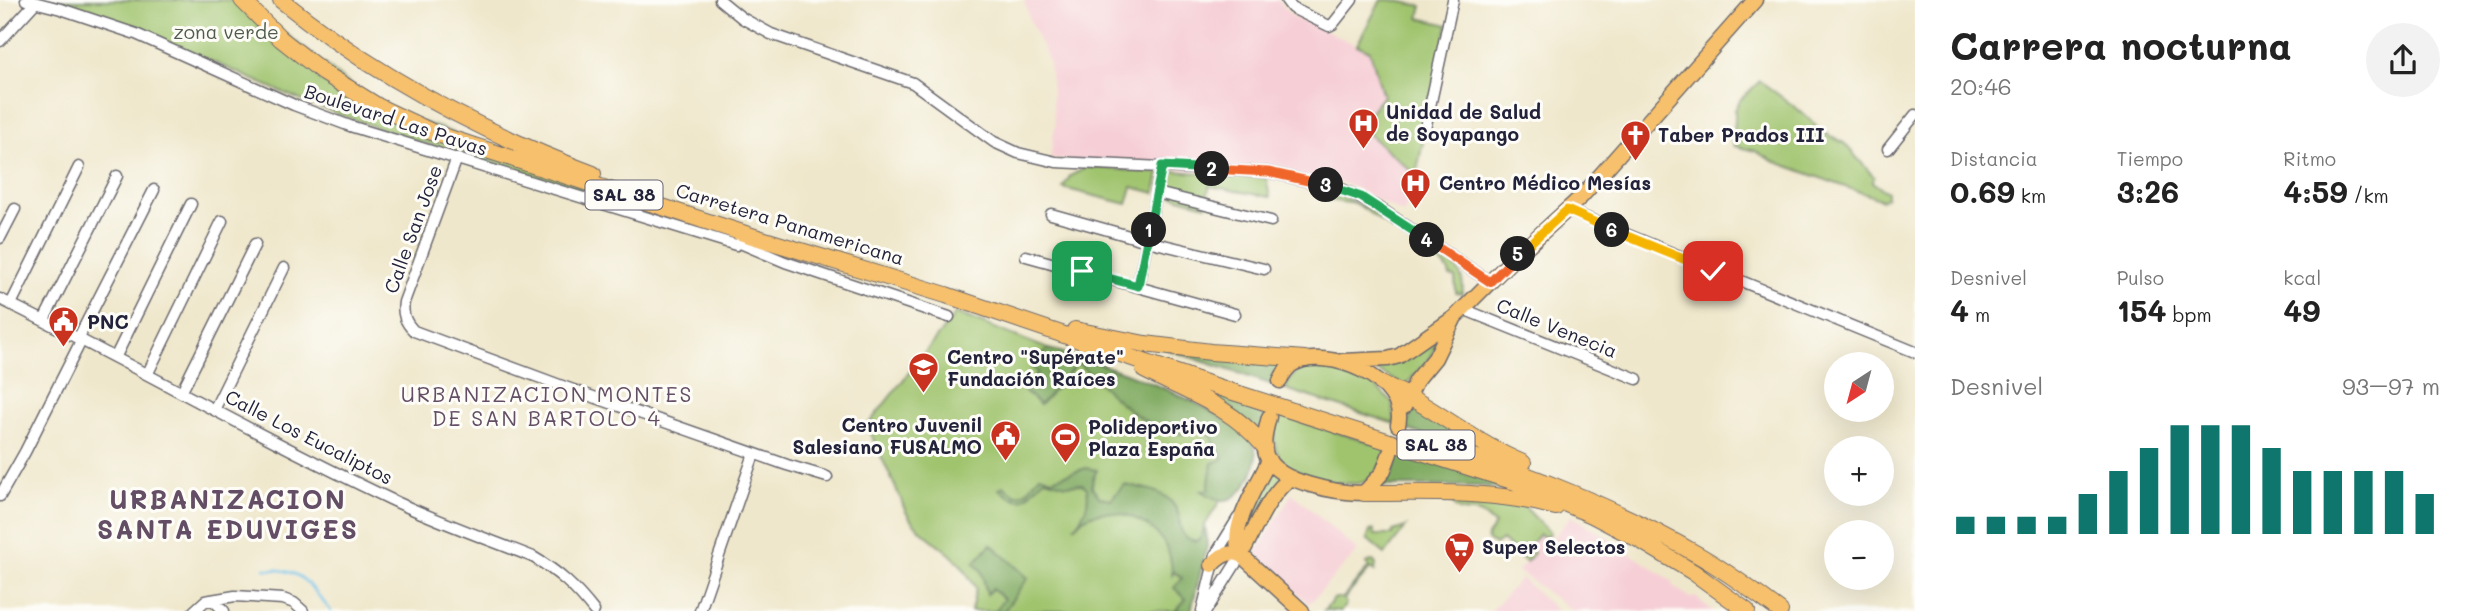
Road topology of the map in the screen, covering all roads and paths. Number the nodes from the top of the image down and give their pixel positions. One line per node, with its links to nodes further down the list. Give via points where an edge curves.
1 (242, 0): 25 (highway, Carretera Panamericana / SAL 38, via 281,40 324,73 408,122)
2 (281, 0): 41 (highway, Carretera Panamericana / SAL 38, via 407,87 502,137 610,180)
3 (720, 0): 14 (street, via 772,34 913,83 994,142 1018,153 1056,162)
4 (1352, 0): 8 (street, via 1329,26)
5 (1453, 0): 11 (street)
6 (1755, 0): 21 (main road)
7 (31, 1): 9 (street); 13 (street, Boulevard Las Pavas, via 136,34 293,106)
8 (1292, 3)
9 (0, 41)
10 (1915, 115): 12 (street)
11 (1426, 125)
12 (1888, 149)
13 (457, 158): 25 (street, Boulevard Las Pavas); 57 (street, Calle San Jose, via 404,302 402,312 414,331)
14 (1162, 166): 18 (street); 33 (street, via 1268,172 1346,191 1378,207)
15 (79, 167): 35 (street)
16 (117, 176): 39 (street)
17 (154, 190): 42 (street)
18 (1157, 193): 24 (street); 28 (street)
19 (191, 204): 44 (street)
20 (15, 209): 26 (street)
21 (1567, 210): 33 (main road); 43 (street)
22 (1051, 214): 28 (street)
23 (222, 221): 47 (street)
24 (1271, 221)
25 (716, 232): 27 (highway, Carretera Panamericana / SAL 38)
26 (0, 238)
27 (746, 239): 38 (street, via 785,262); 40 (highway, Carretera Panamericana / SAL 38, via 869,270)
28 (1147, 241): 32 (street); 34 (street)
29 (255, 244): 51 (street)
30 (1026, 256): 34 (street)
31 (284, 268): 53 (street)
32 (1264, 269)
33 (1490, 282): 36 (main road)
34 (1138, 286): 37 (street)
35 (5, 302): 39 (street, Calle Los Eucaliptos)
36 (1459, 313): 46 (main road, via 1399,356); 48 (street, Calle Venecia); 52 (main road, via 1435,358)
37 (1235, 314)
38 (949, 317)
39 (44, 320): 42 (street, Calle Los Eucaliptos)
40 (1038, 326): 55 (highway, via 1226,410 1250,429); 63 (highway, SAL 38, via 1515,482)
41 (1069, 328): 45 (highway, via 1145,344); 65 (highway, SAL 38, via 1504,466 1596,502)
42 (81, 338): 44 (street, Calle Los Eucaliptos); 61 (street)
43 (1915, 352)
44 (116, 356): 47 (street, Calle Los Eucaliptos)
45 (1305, 359): 46 (main road); 49 (main road, via 1286,369)
46 (1342, 361): 50 (main road)
47 (148, 373): 51 (street, Calle Los Eucaliptos)
48 (1637, 379)
49 (1280, 381)
50 (1382, 384): 52 (highway); 52 (main road, via 1395,397 1399,421)
51 (182, 391): 53 (street, Calle Los Eucaliptos)
52 (1408, 394): 65 (highway, via 1511,458 1621,508)
53 (215, 408): 72 (street, Calle Los Eucaliptos, via 391,500 533,557 555,569)
54 (1269, 417): 55 (main road)
55 (1266, 453): 59 (main road, via 1281,473); 62 (main road)
56 (1390, 453): 60 (main road, via 1383,472)
57 (754, 454): 58 (street, Calle San Jose); 73 (street)
58 (827, 477)
59 (1292, 478): 60 (main road); 64 (main road, via 1275,494)
60 (1364, 493): 63 (highway, via 1462,492 1512,498 1563,509)
61 (0, 496)
62 (1249, 500): 64 (main road, via 1238,531); 66 (street)
63 (1622, 531): 76 (highway, SAL 38)
64 (1241, 555): 66 (main road, via 1221,556); 74 (street); 75 (main road)
65 (1702, 557): 77 (highway, SAL 38)
66 (1212, 565): 74 (street)
67 (214, 600): 68 (street, via 234,596); 69 (street); 70 (street)
68 (290, 606): 71 (street)
69 (194, 611)
70 (224, 611)
71 (303, 611)
72 (594, 611)
73 (700, 611)
74 (1204, 611)
75 (1302, 611)
76 (1747, 611)
77 (1780, 611)

